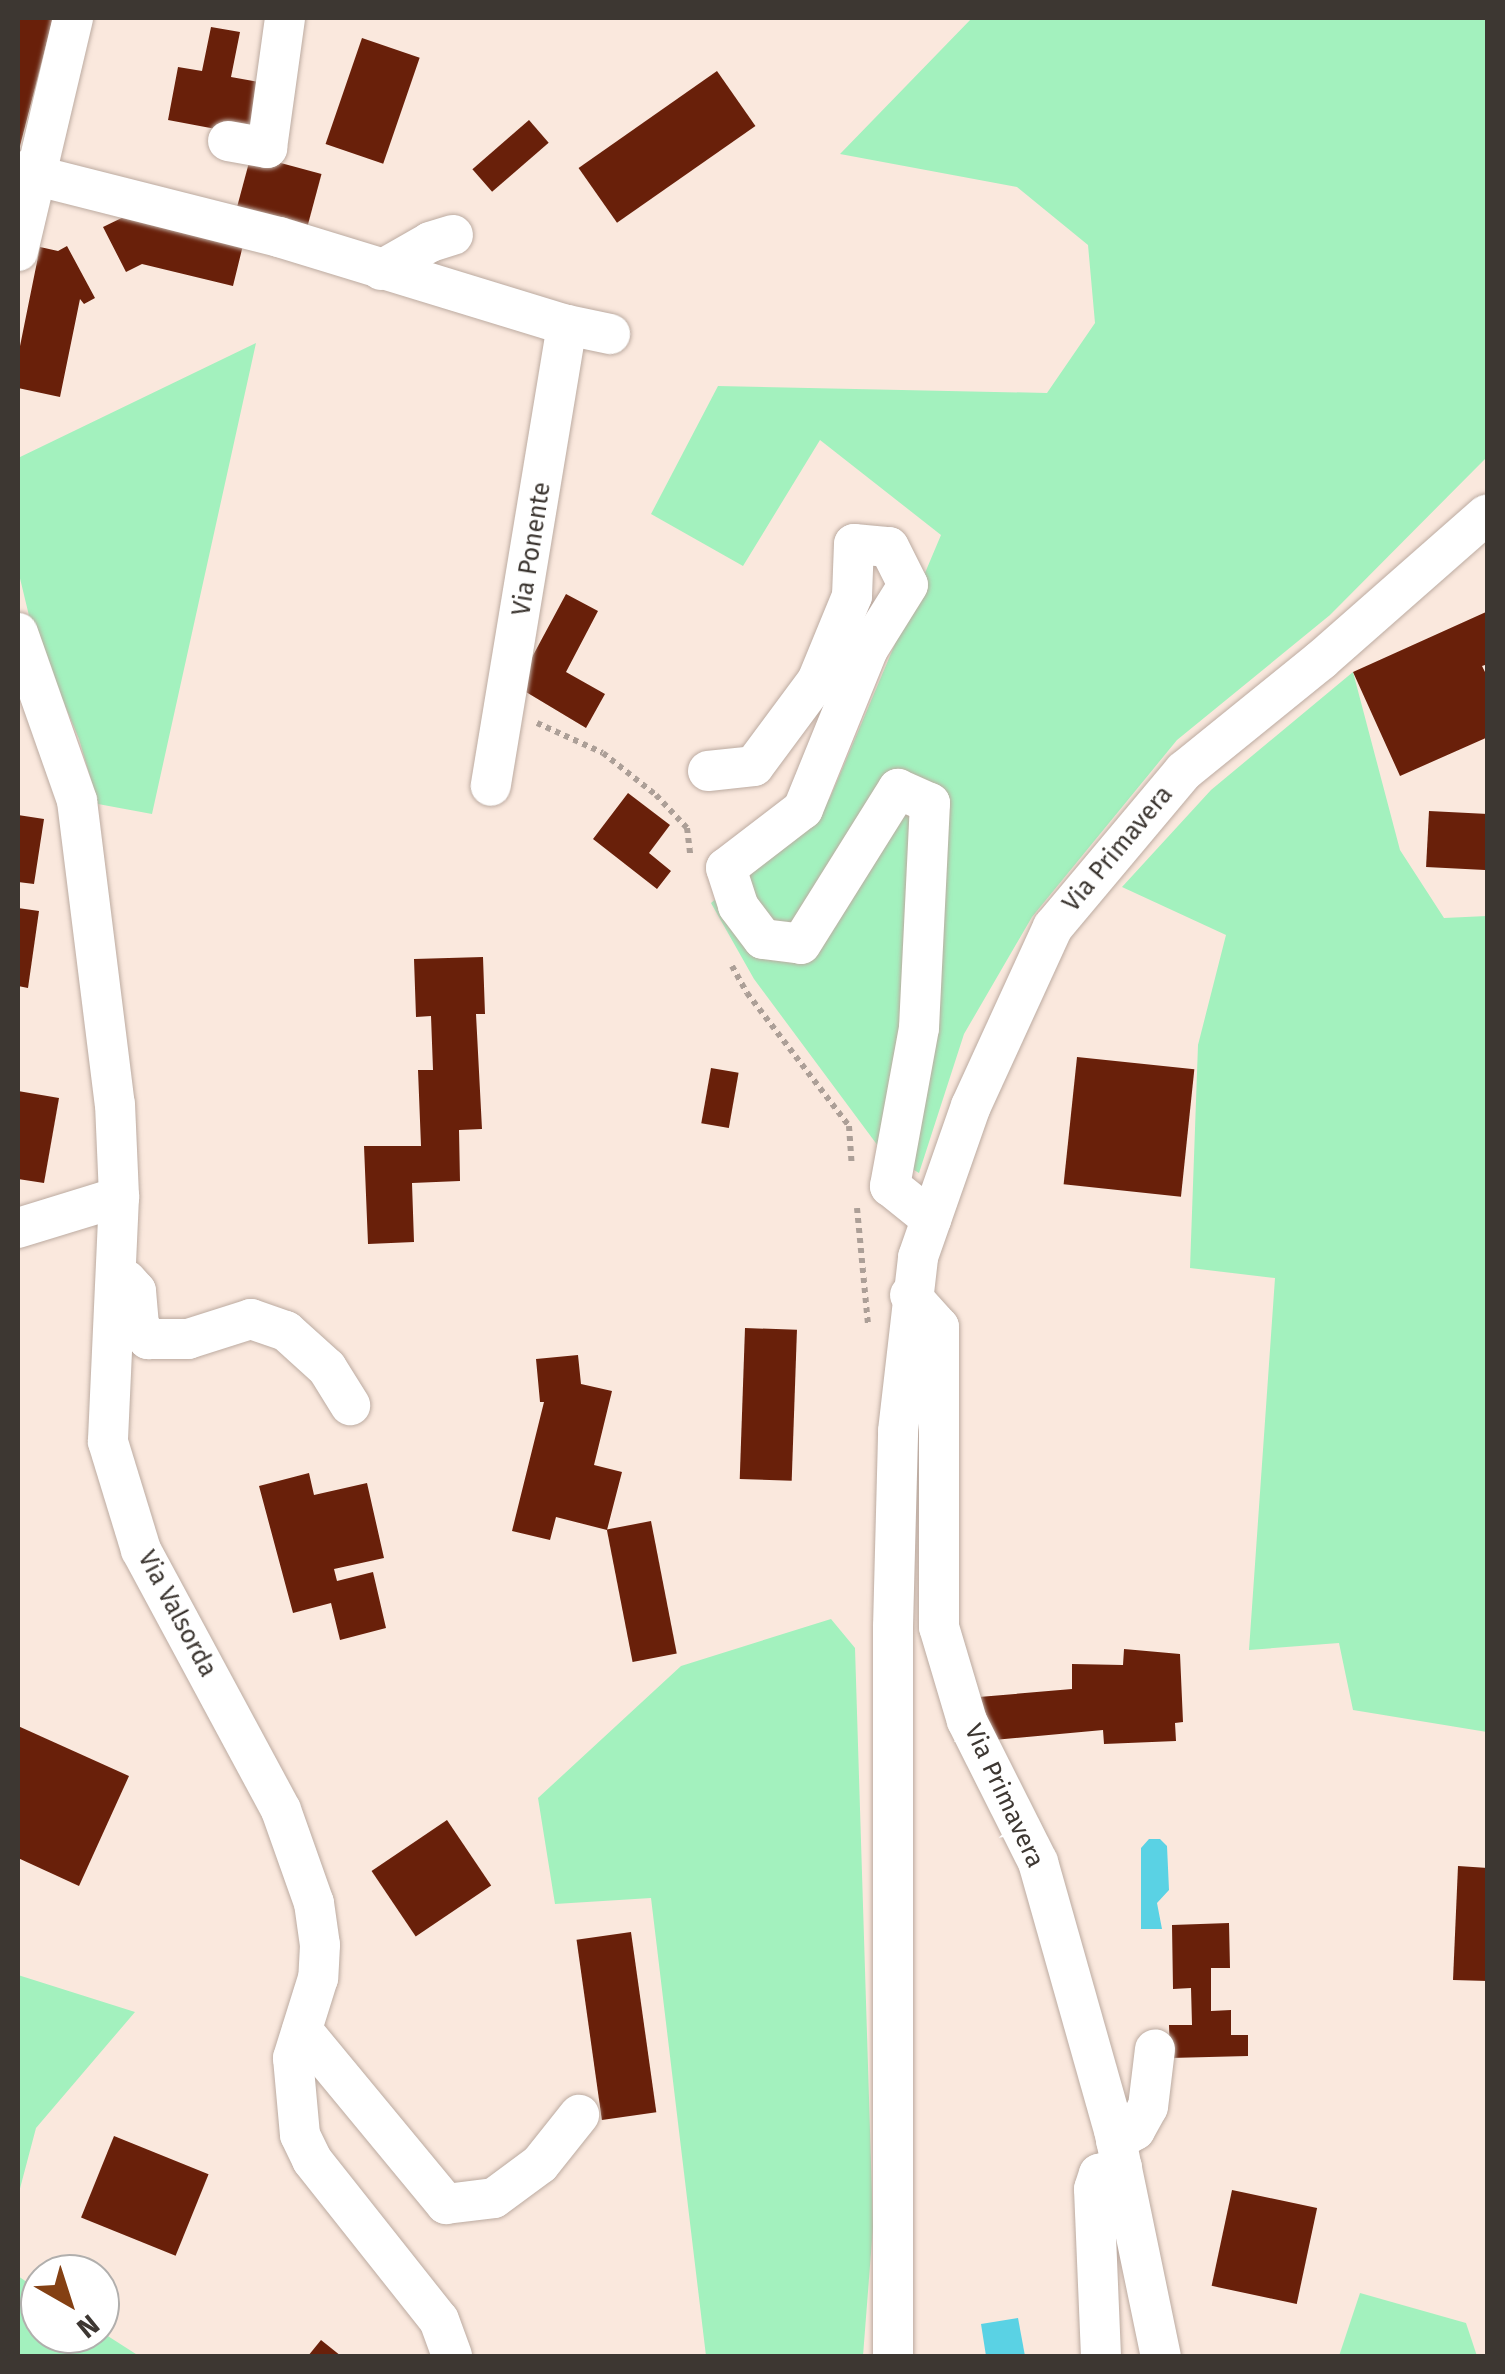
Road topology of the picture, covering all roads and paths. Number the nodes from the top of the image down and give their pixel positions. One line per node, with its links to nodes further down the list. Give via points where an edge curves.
1 (73, 18): 4 (street)
2 (286, 18): 3 (street, via 267,148)
3 (228, 141)
4 (27, 173): 6 (street); 7 (street)
5 (454, 235): 7 (street)
6 (18, 251)
7 (381, 270): 8 (street)
8 (567, 325): 9 (street); 12 (street, Via Ponente)
9 (610, 334)
10 (1487, 517): 20 (street, Via Primavera, via 1184,771 1053,927 971,1106)
11 (18, 633): 18 (street, Via Valsorda, via 77,801 116,1104)
12 (506, 708): 14 (street, Via Ponente); 15 (path, via 602,753 656,795 688,828)
13 (708, 771): 20 (street, via 754,766 817,681 852,596 854,544 890,547 908,586 868,649 803,809 726,868 738,906 763,939 801,944 898,789 930,804 919,1028 890,1186)
14 (490, 786)
15 (690, 862)
16 (729, 960): 17 (path, via 849,1126)
17 (853, 1175)
18 (119, 1197): 21 (street); 22 (street, Via Valsorda)
19 (857, 1211): 24 (path)
20 (931, 1219): 23 (street, Via Primavera)
21 (18, 1228)
22 (116, 1268): 25 (street, via 136,1291 138,1324 148,1338 188,1339 251,1319 286,1331 327,1368); 26 (street, Via Valsorda, via 108,1442 142,1550 281,1810 314,1903 318,1978)
23 (910, 1295): 29 (street, Via Primavera, via 940,1328 939,1626 967,1721 1038,1862); 31 (street, Via Primavera, via 898,1430 893,1627)
24 (865, 1296)
25 (350, 1404)
26 (302, 2030): 28 (street, via 446,2204 494,2198 540,2164); 30 (street, Via Valsorda, via 293,2058 300,2135 312,2160 439,2320)
27 (1155, 2049): 29 (street, via 1148,2107)
28 (580, 2115)
29 (1119, 2155): 32 (street, via 1098,2174 1094,2189); 33 (street, Via Primavera)
30 (452, 2356)
31 (893, 2356)
32 (1101, 2356)
33 (1161, 2356)

